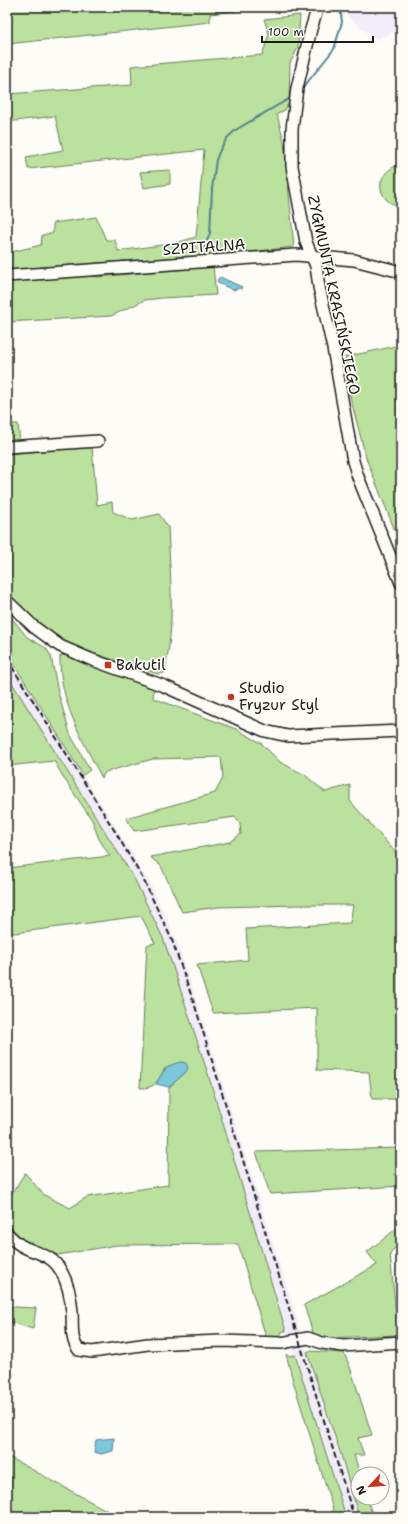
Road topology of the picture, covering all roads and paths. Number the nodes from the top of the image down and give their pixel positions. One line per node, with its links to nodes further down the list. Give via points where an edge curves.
1 (318, 7): 2 (street, ZYGMUNTA KRASIŃSKIEGO, via 297,88 292,129 292,166 306,242)
2 (312, 255): 3 (street, SZPITALNA, via 354,260); 4 (street, SZPITALNA, via 296,254); 7 (street, ZYGMUNTA KRASIŃSKIEGO, via 333,348 353,461)
3 (401, 272)
4 (7, 276)
5 (98, 441): 6 (street)
6 (7, 447)
7 (401, 583)
8 (7, 601): 9 (street, via 52,641 90,659 164,686 265,731 288,736)
9 (401, 732)
10 (7, 1233): 11 (street, via 25,1247 42,1253 56,1262 67,1283 72,1310 73,1341 79,1350 92,1352 148,1344 221,1341 281,1343 308,1338 343,1346)
11 (401, 1342)

